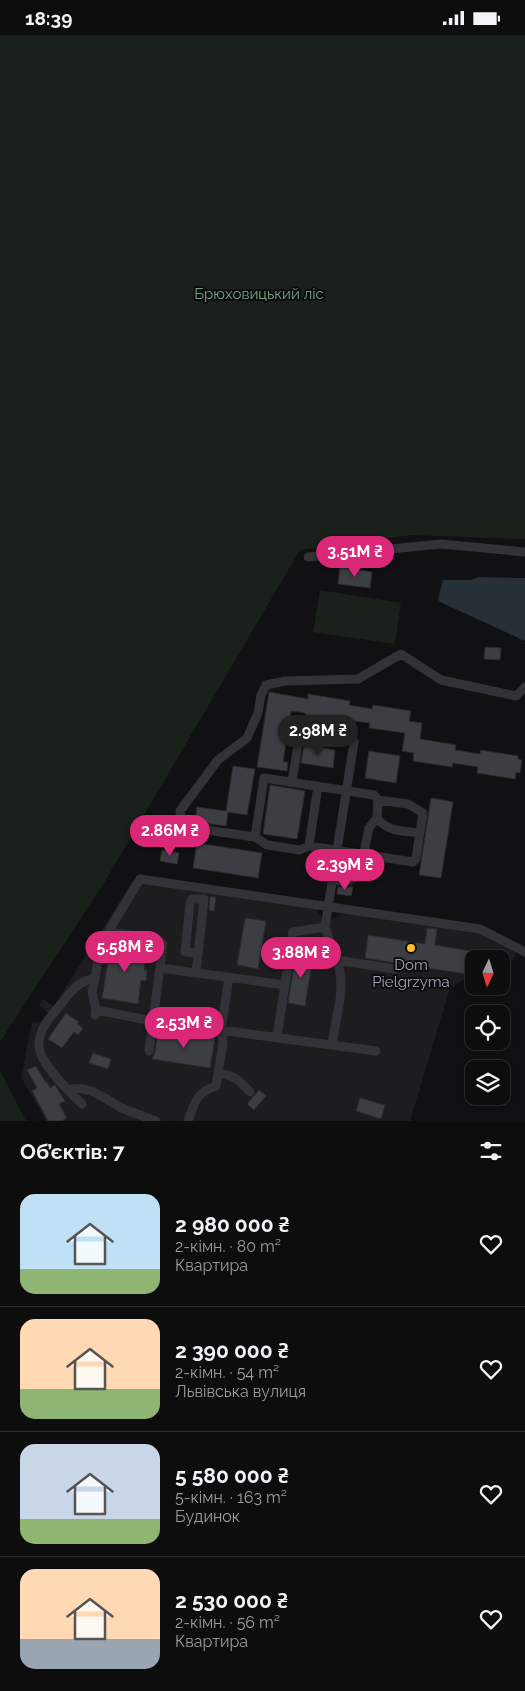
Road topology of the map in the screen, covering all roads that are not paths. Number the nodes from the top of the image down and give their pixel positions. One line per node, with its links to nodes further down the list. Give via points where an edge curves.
1 (525, 552): 2 (street, via 441,544)
2 (308, 557)
3 (525, 687): 12 (street, via 516,696 441,680 401,654 358,679 279,681 266,685 247,738 218,760 180,811 183,823 192,828)
4 (302, 720): 6 (street)
5 (354, 742): 8 (street)
6 (292, 783): 7 (street); 12 (street, via 264,778)
7 (318, 786): 8 (street); 13 (street)
8 (347, 791): 9 (street, via 374,795); 14 (street)
9 (378, 799): 10 (street); 11 (street, via 408,804 423,813)
10 (377, 818): 11 (street, via 390,829); 15 (street, via 369,828)
11 (420, 833): 15 (street, via 413,862)
12 (255, 837): 13 (street, via 267,845 300,850)
13 (309, 846): 14 (street)
14 (338, 851): 15 (street); 16 (street)
15 (364, 855): 16 (street, via 354,878)
16 (334, 880): 18 (street)
17 (205, 888): 18 (street); 20 (street, via 140,879); 25 (street)
18 (330, 907): 19 (street); 21 (street, via 480,929)
19 (325, 927): 22 (street); 28 (street, via 293,932)
20 (108, 932): 23 (street, via 158,939 163,945); 27 (street, via 100,947)
21 (525, 952)
22 (336, 960): 24 (street); 32 (street, via 340,971 340,993)
23 (160, 968): 25 (street); 29 (street)
24 (395, 969)
25 (196, 973): 26 (street)
26 (229, 977): 28 (street); 30 (street)
27 (95, 979): 29 (street, via 92,992 96,1013); 36 (street, via 88,979 73,988 47,1022 40,1038 42,1057)
28 (285, 985): 31 (street)
29 (153, 1021): 30 (street); 33 (street)
30 (222, 1030): 31 (street); 35 (street)
31 (277, 1037): 32 (street)
32 (332, 1045): 34 (street)
33 (149, 1051)
34 (376, 1051)
35 (218, 1073): 37 (street, via 232,1075); 40 (street, via 216,1087 199,1095)
36 (68, 1090): 38 (street); 39 (street, via 76,1087 92,1091)
37 (250, 1092)
38 (82, 1104)
39 (156, 1121)
40 (188, 1121)

